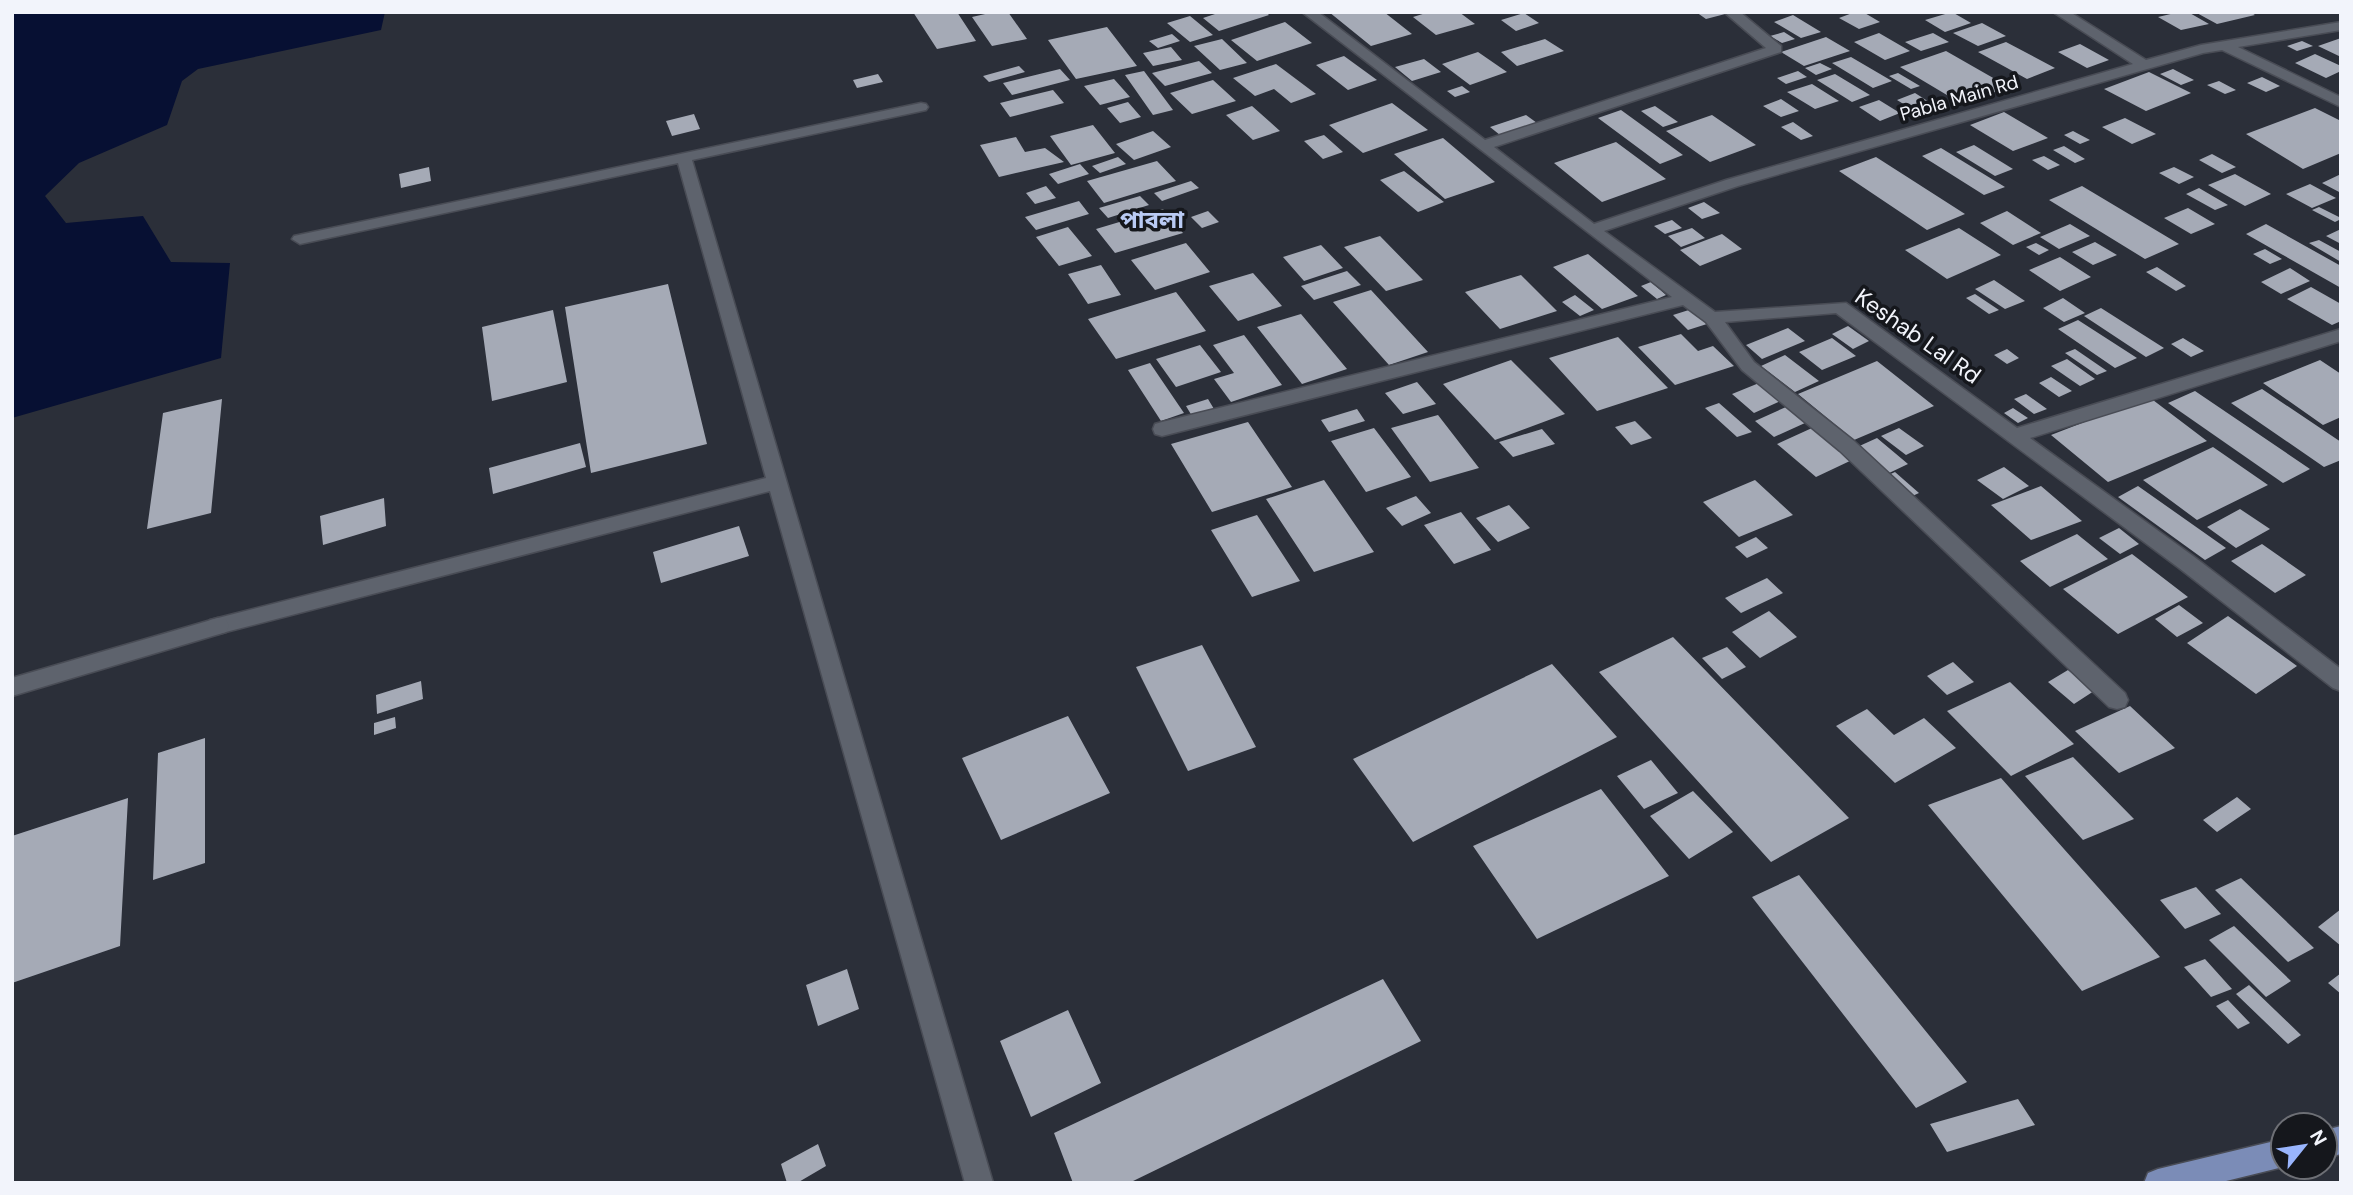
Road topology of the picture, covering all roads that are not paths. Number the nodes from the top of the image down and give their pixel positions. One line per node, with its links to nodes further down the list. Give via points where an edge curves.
1 (1308, 12): 9 (street)
2 (1731, 12): 9 (street, via 1776,49)
3 (2060, 12): 6 (street)
4 (2341, 26): 5 (street, Pabla Main Rd)
5 (2223, 45): 6 (street, Pabla Main Rd); 7 (street)
6 (2144, 65): 11 (street, Pabla Main Rd, via 1731,183)
7 (2341, 103)
8 (921, 107): 10 (street)
9 (1483, 146): 11 (street)
10 (684, 158): 12 (street); 18 (street)
11 (1592, 230): 13 (street)
12 (300, 239)
13 (1686, 299): 14 (street); 16 (street)
14 (1712, 318): 17 (street, Keshab Lal Rd, via 1840,307); 21 (street, via 1748,366 1847,446)
15 (2341, 335): 17 (street)
16 (1162, 429)
17 (2014, 436): 19 (street, Keshab Lal Rd)
18 (778, 482): 20 (street, via 218,626); 23 (street)
19 (2341, 682)
20 (12, 687)
21 (2117, 700)
22 (2269, 1156): 24 (main road)
23 (979, 1183)
24 (2158, 1183)

